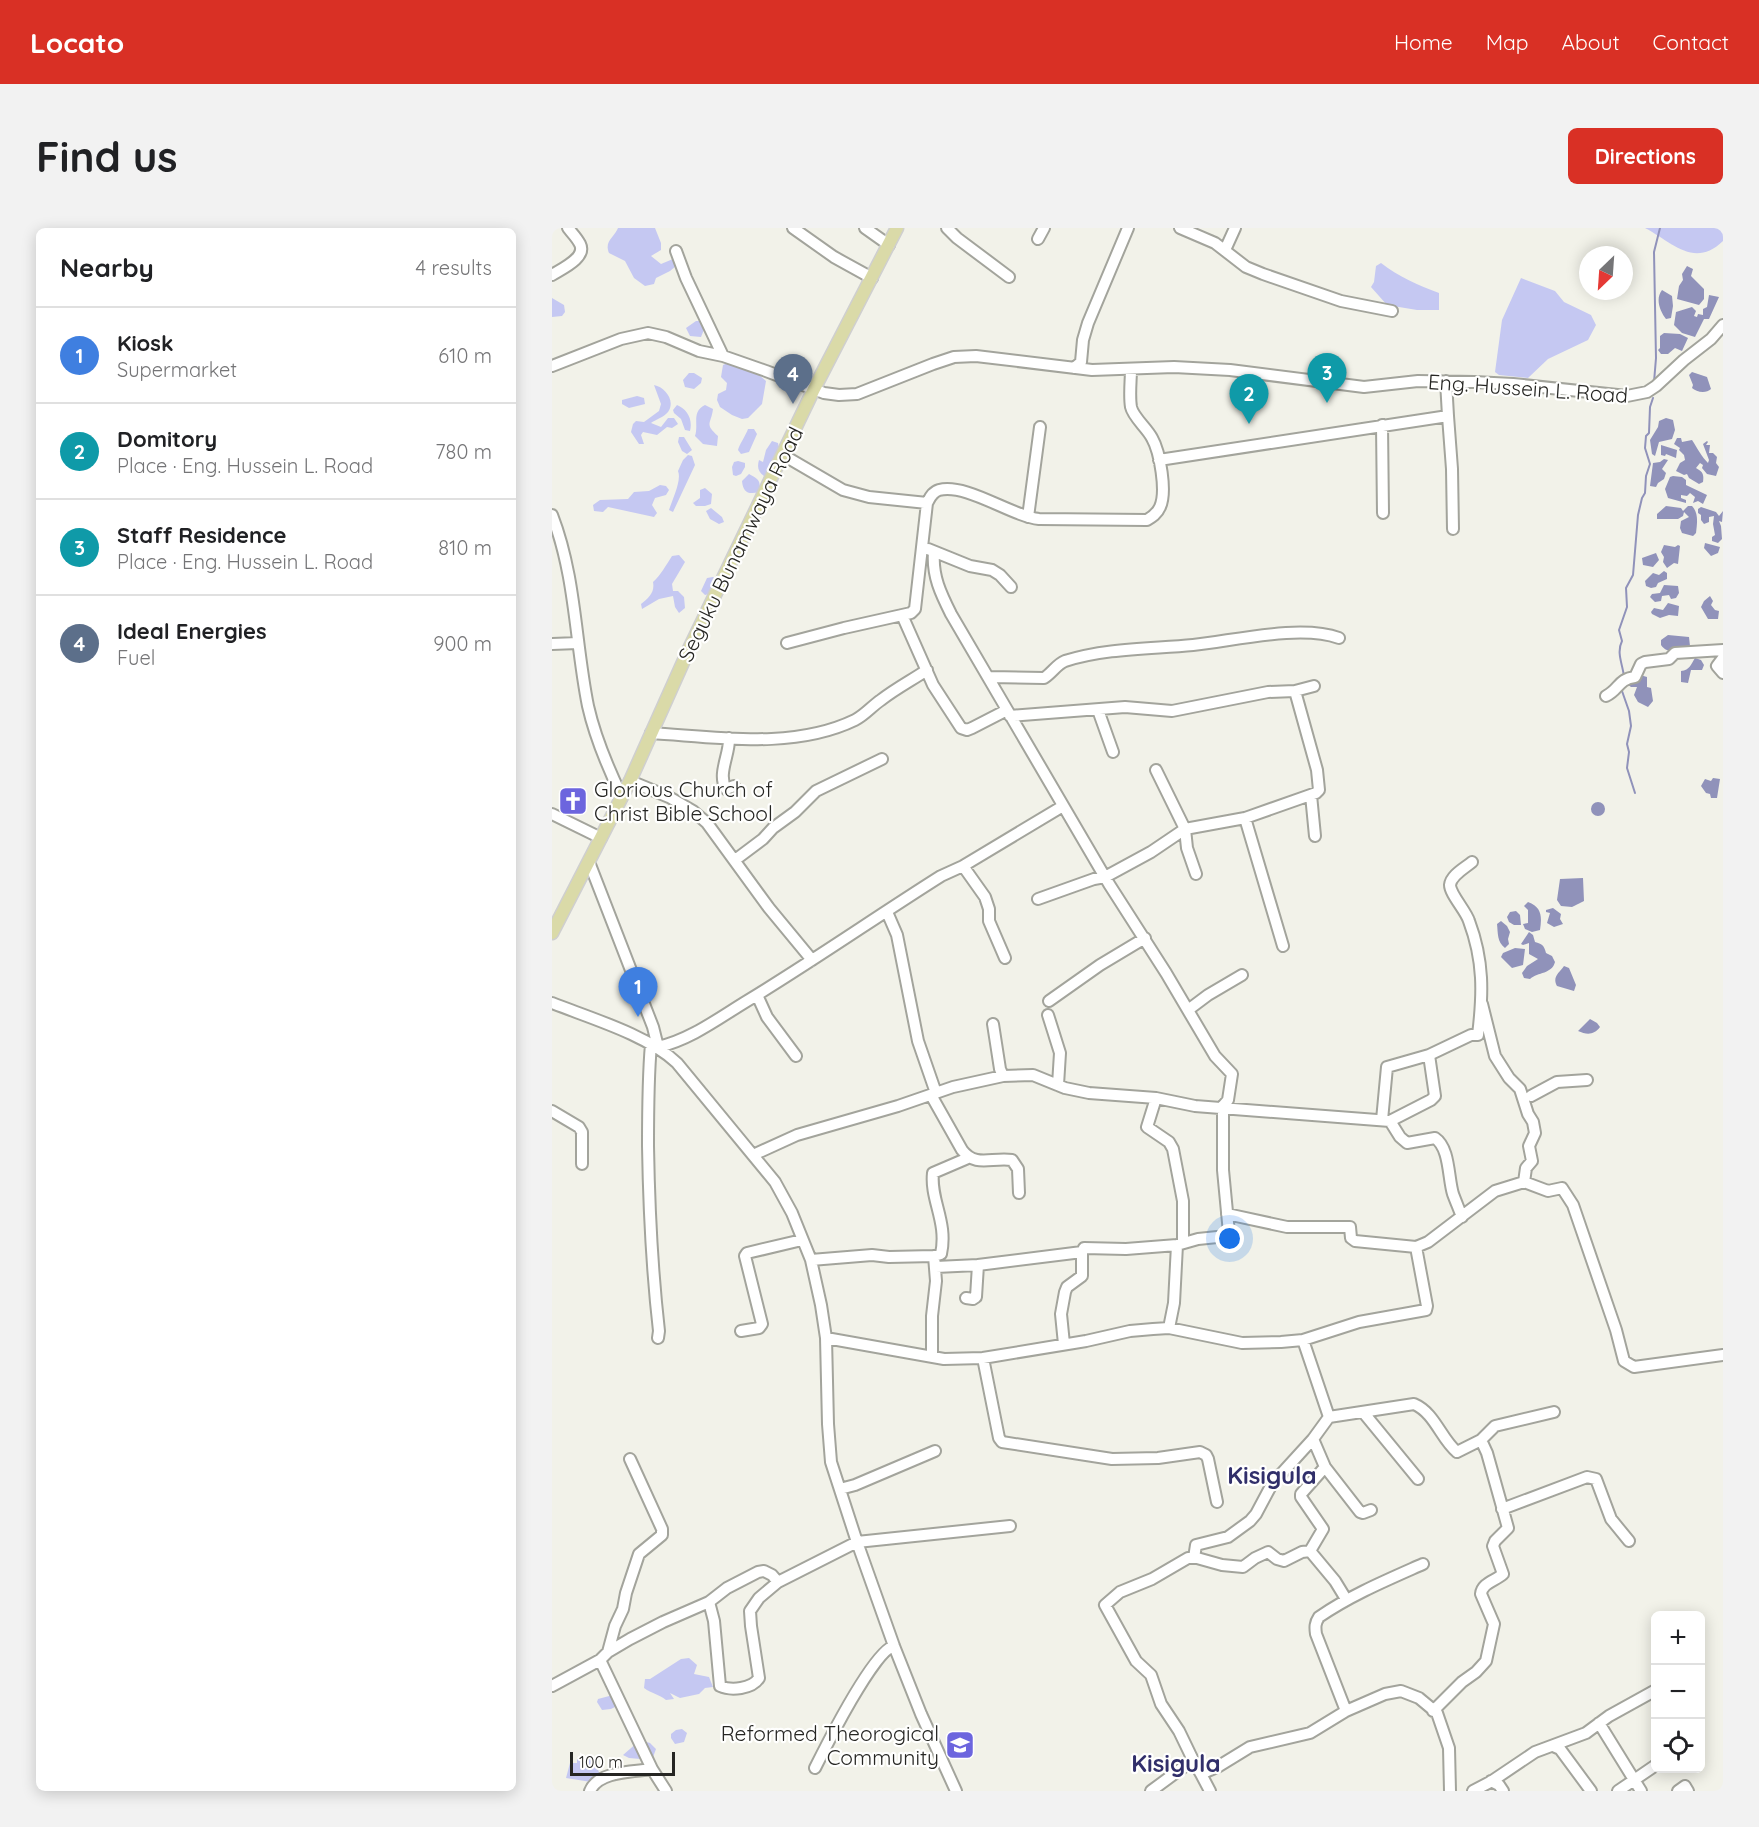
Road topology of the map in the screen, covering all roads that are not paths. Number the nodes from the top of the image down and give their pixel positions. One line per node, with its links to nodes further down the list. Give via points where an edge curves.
1 (568, 228): 14 (street, via 582,251)
2 (793, 228): 16 (street)
3 (865, 228): 11 (street)
4 (897, 228): 11 (main road, Seguku Bunamwaya Road)
5 (947, 228): 15 (street)
6 (1044, 228): 10 (street)
7 (1128, 228): 23 (street, via 1088,323 1081,362)
8 (1180, 228): 13 (street)
9 (1235, 228): 13 (street)
10 (1038, 240)
11 (889, 245): 16 (main road, Seguku Bunamwaya Road)
12 (676, 250): 21 (street)
13 (1225, 250): 17 (street, via 1246,267 1263,274 1341,301)
14 (552, 275)
15 (1009, 277)
16 (872, 278): 26 (main road, Seguku Bunamwaya Road)
17 (1392, 311)
18 (1723, 325): 19 (street, Eng. Hussein L. Road)
19 (1711, 339): 20 (street); 25 (street, Eng. Hussein L. Road, via 1656,386 1637,395)
20 (1723, 344)
21 (723, 356): 22 (street, Eng. Hussein L. Road, via 648,333 621,339); 26 (street, Eng. Hussein L. Road)
22 (552, 366)
23 (1074, 368): 24 (street, Eng. Hussein L. Road); 26 (street, Eng. Hussein L. Road, via 965,356 914,370 857,394)
24 (1131, 369): 25 (street, Eng. Hussein L. Road, via 1230,370 1364,387); 31 (street, via 1131,407 1153,440)
25 (1446, 381): 27 (street)
26 (814, 389): 30 (main road, Seguku Bunamwaya Road)
27 (1448, 416): 28 (street); 36 (street)
28 (1382, 425): 31 (street); 33 (street)
29 (1040, 427): 35 (street)
30 (783, 455): 32 (street, via 843,490); 55 (main road, Seguku Bunamwaya Road)
31 (1159, 460): 35 (street, via 1162,498 1154,516 1147,520)
32 (927, 503): 35 (street, via 939,490 952,490); 37 (street)
33 (1383, 513)
34 (552, 515): 42 (street, via 571,580)
35 (1028, 517)
36 (1453, 529)
37 (922, 546): 38 (street); 40 (street, via 917,604 911,613)
38 (934, 552): 39 (street, via 992,570); 49 (street, via 936,584)
39 (1011, 587)
40 (902, 615): 43 (street); 47 (street)
41 (1339, 638): 49 (street, via 1272,634 1106,653 1063,662 1044,678)
42 (578, 643): 44 (street); 63 (street, via 588,708)
43 (787, 643)
44 (552, 644)
45 (1723, 650): 52 (street, via 1675,653 1669,659 1645,662 1635,677 1622,679)
46 (1723, 658): 48 (street, via 1717,666)
47 (927, 670): 54 (street, via 961,728 967,730); 56 (street, via 857,719 824,732 790,738)
48 (1723, 673)
49 (990, 678): 54 (street)
50 (1314, 686): 51 (street)
51 (1295, 691): 53 (street, via 1268,692 1172,711 1125,707); 62 (street, via 1318,776 1319,790)
52 (1606, 696)
53 (1098, 710): 54 (street); 57 (street)
54 (1009, 713): 64 (street)
55 (651, 733): 56 (street); 60 (main road, Seguku Bunamwaya Road)
56 (729, 738): 61 (street, via 722,780 726,789)
57 (1113, 752)
58 (882, 759): 70 (street, via 816,791)
59 (1156, 770): 67 (street)
60 (630, 781): 63 (main road, Seguku Bunamwaya Road); 70 (street, via 693,811)
61 (734, 786)
62 (1311, 795): 66 (street); 68 (street)
63 (622, 797): 69 (main road, Seguku Bunamwaya Road)
64 (1063, 806): 73 (street); 75 (street)
65 (552, 814): 69 (street)
66 (1245, 818): 67 (street); 80 (street)
67 (1185, 829): 74 (street); 75 (street)
68 (1315, 836)
69 (601, 838): 71 (main road, Seguku Bunamwaya Road)
70 (735, 860): 82 (street)
71 (589, 862): 78 (main road, Seguku Bunamwaya Road); 91 (street, via 653,1027)
72 (1472, 862): 87 (street, via 1450,884 1475,939)
73 (963, 866): 77 (street); 81 (street, via 985,897 988,921)
74 (1196, 874)
75 (1105, 877): 76 (street); 79 (street)
76 (1038, 899)
77 (887, 912): 82 (street); 97 (street, via 897,935)
78 (552, 933)
79 (1144, 938): 85 (street); 88 (street)
80 (1283, 946)
81 (1005, 958)
82 (812, 960): 84 (street)
83 (1242, 975): 88 (street)
84 (757, 995): 91 (street, via 686,1038); 93 (street, via 767,1017)
85 (1049, 1001)
86 (552, 1003): 91 (street)
87 (1482, 1004): 92 (street, via 1478,1035); 106 (street, via 1495,1056 1520,1089 1533,1122 1535,1133 1529,1146 1532,1161 1526,1168)
88 (1188, 1010): 100 (street, via 1215,1056 1232,1074 1228,1100)
89 (1048, 1015): 96 (street, via 1060,1053)
90 (993, 1024): 94 (street)
91 (654, 1046): 103 (street, via 677,1063); 120 (street, via 648,1076 649,1183)
92 (1429, 1055): 102 (street, via 1435,1096); 102 (street, via 1387,1067)
93 (796, 1056)
94 (1003, 1076): 96 (street, via 1033,1075); 97 (street)
95 (1587, 1080): 98 (street, via 1557,1082)
96 (1058, 1084): 99 (street, via 1089,1093)
97 (933, 1094): 103 (street, via 797,1135); 104 (street)
98 (1531, 1096)
99 (1156, 1098): 100 (street); 111 (street, via 1147,1127 1173,1149 1183,1201)
100 (1222, 1108): 102 (street); 108 (street)
101 (552, 1111): 105 (street, via 582,1132)
102 (1386, 1121): 109 (street, via 1407,1143 1435,1138 1439,1141)
103 (753, 1155): 110 (street, via 776,1182)
104 (968, 1158): 107 (street, via 1012,1160 1018,1169); 115 (street, via 933,1173 944,1242)
105 (582, 1164)
106 (1524, 1182): 109 (street, via 1495,1191); 124 (street, via 1548,1191 1562,1188 1573,1205 1624,1361 1634,1367)
107 (1019, 1193)
108 (1227, 1214): 111 (street, via 1227,1236); 112 (street, via 1287,1227 1350,1227 1355,1241)
109 (1462, 1217): 112 (street)
110 (802, 1240): 114 (street); 119 (street, via 747,1253 762,1324)
111 (1180, 1244): 113 (street, via 1084,1248); 118 (street)
112 (1416, 1247): 122 (street, via 1426,1310 1359,1322)
113 (1082, 1252): 116 (street); 123 (street, via 1082,1276 1067,1287 1062,1302)
114 (811, 1260): 115 (street, via 872,1255); 121 (street)
115 (935, 1262): 116 (street); 125 (street)
116 (978, 1265): 117 (street, via 976,1297)
117 (966, 1298)
118 (1169, 1328): 122 (street, via 1242,1343); 123 (street)
119 (741, 1331)
120 (658, 1338)
121 (826, 1338): 125 (street); 136 (street, via 831,1462)
122 (1303, 1340): 129 (street)
123 (1064, 1344): 126 (street)
124 (1723, 1354)
125 (932, 1357): 126 (street)
126 (983, 1358): 137 (street, via 1002,1442 1112,1459 1200,1452 1208,1459)
127 (1363, 1412): 129 (street); 131 (street, via 1414,1404 1435,1422 1455,1450 1460,1452); 135 (street)
128 (1554, 1412): 131 (street, via 1495,1426)
129 (1329, 1417): 130 (street)
130 (1313, 1439): 134 (street); 144 (street, via 1272,1484 1250,1521 1228,1536 1196,1545)
131 (1481, 1440): 138 (street)
132 (935, 1451): 136 (street)
133 (630, 1459): 150 (street, via 662,1535 639,1554)
134 (1325, 1467): 139 (street, via 1360,1512); 143 (street, via 1301,1494 1302,1502 1323,1529)
135 (1418, 1479)
136 (840, 1489): 142 (street)
137 (1216, 1502)
138 (1502, 1509): 141 (street, via 1587,1477 1596,1479 1611,1519); 155 (street, via 1508,1528 1493,1546 1503,1574 1482,1590 1494,1624 1488,1653 1483,1666)
139 (1371, 1510)
140 (1010, 1526): 142 (street)
141 (1629, 1541)
142 (857, 1542): 146 (street); 149 (street)
143 (1310, 1551): 144 (street, via 1284,1561 1268,1552 1243,1567); 147 (street)
144 (1194, 1558): 158 (street, via 1120,1592 1105,1605 1136,1661 1151,1675 1161,1704)
145 (1423, 1563): 147 (street)
146 (778, 1581): 148 (street, via 764,1571 758,1572); 148 (street, via 750,1611 759,1678 751,1685 733,1689 720,1686)
147 (1346, 1599): 154 (street, via 1319,1617 1314,1626)
148 (709, 1602): 150 (street)
149 (894, 1646): 159 (street, via 887,1648 862,1682); 167 (street)
150 (608, 1652): 151 (street)
151 (600, 1660): 152 (street); 161 (street)
152 (554, 1681)
153 (1651, 1693): 156 (street)
154 (1346, 1711): 155 (street, via 1394,1691 1412,1694); 162 (street, via 1310,1733 1250,1747)
155 (1433, 1711): 170 (street, via 1449,1748)
156 (1599, 1724): 157 (street); 164 (street)
157 (1552, 1746): 163 (street, via 1535,1752); 173 (street, via 1560,1749)
158 (1193, 1760): 162 (street); 168 (street)
159 (815, 1768)
160 (1651, 1768): 164 (street)
161 (652, 1769): 165 (street, via 601,1778); 166 (street)
162 (1201, 1774): 169 (street)
163 (1491, 1781): 171 (street); 172 (street)
164 (1633, 1781): 174 (street); 175 (street)
165 (590, 1791)
166 (666, 1791)
167 (956, 1791)
168 (1151, 1791)
169 (1210, 1791)
170 (1450, 1791)
171 (1473, 1791)
172 (1503, 1791)
173 (1591, 1791)
174 (1618, 1791)
175 (1641, 1791)
176 (1678, 1791): 177 (street, via 1685,1786)
177 (1688, 1791)

